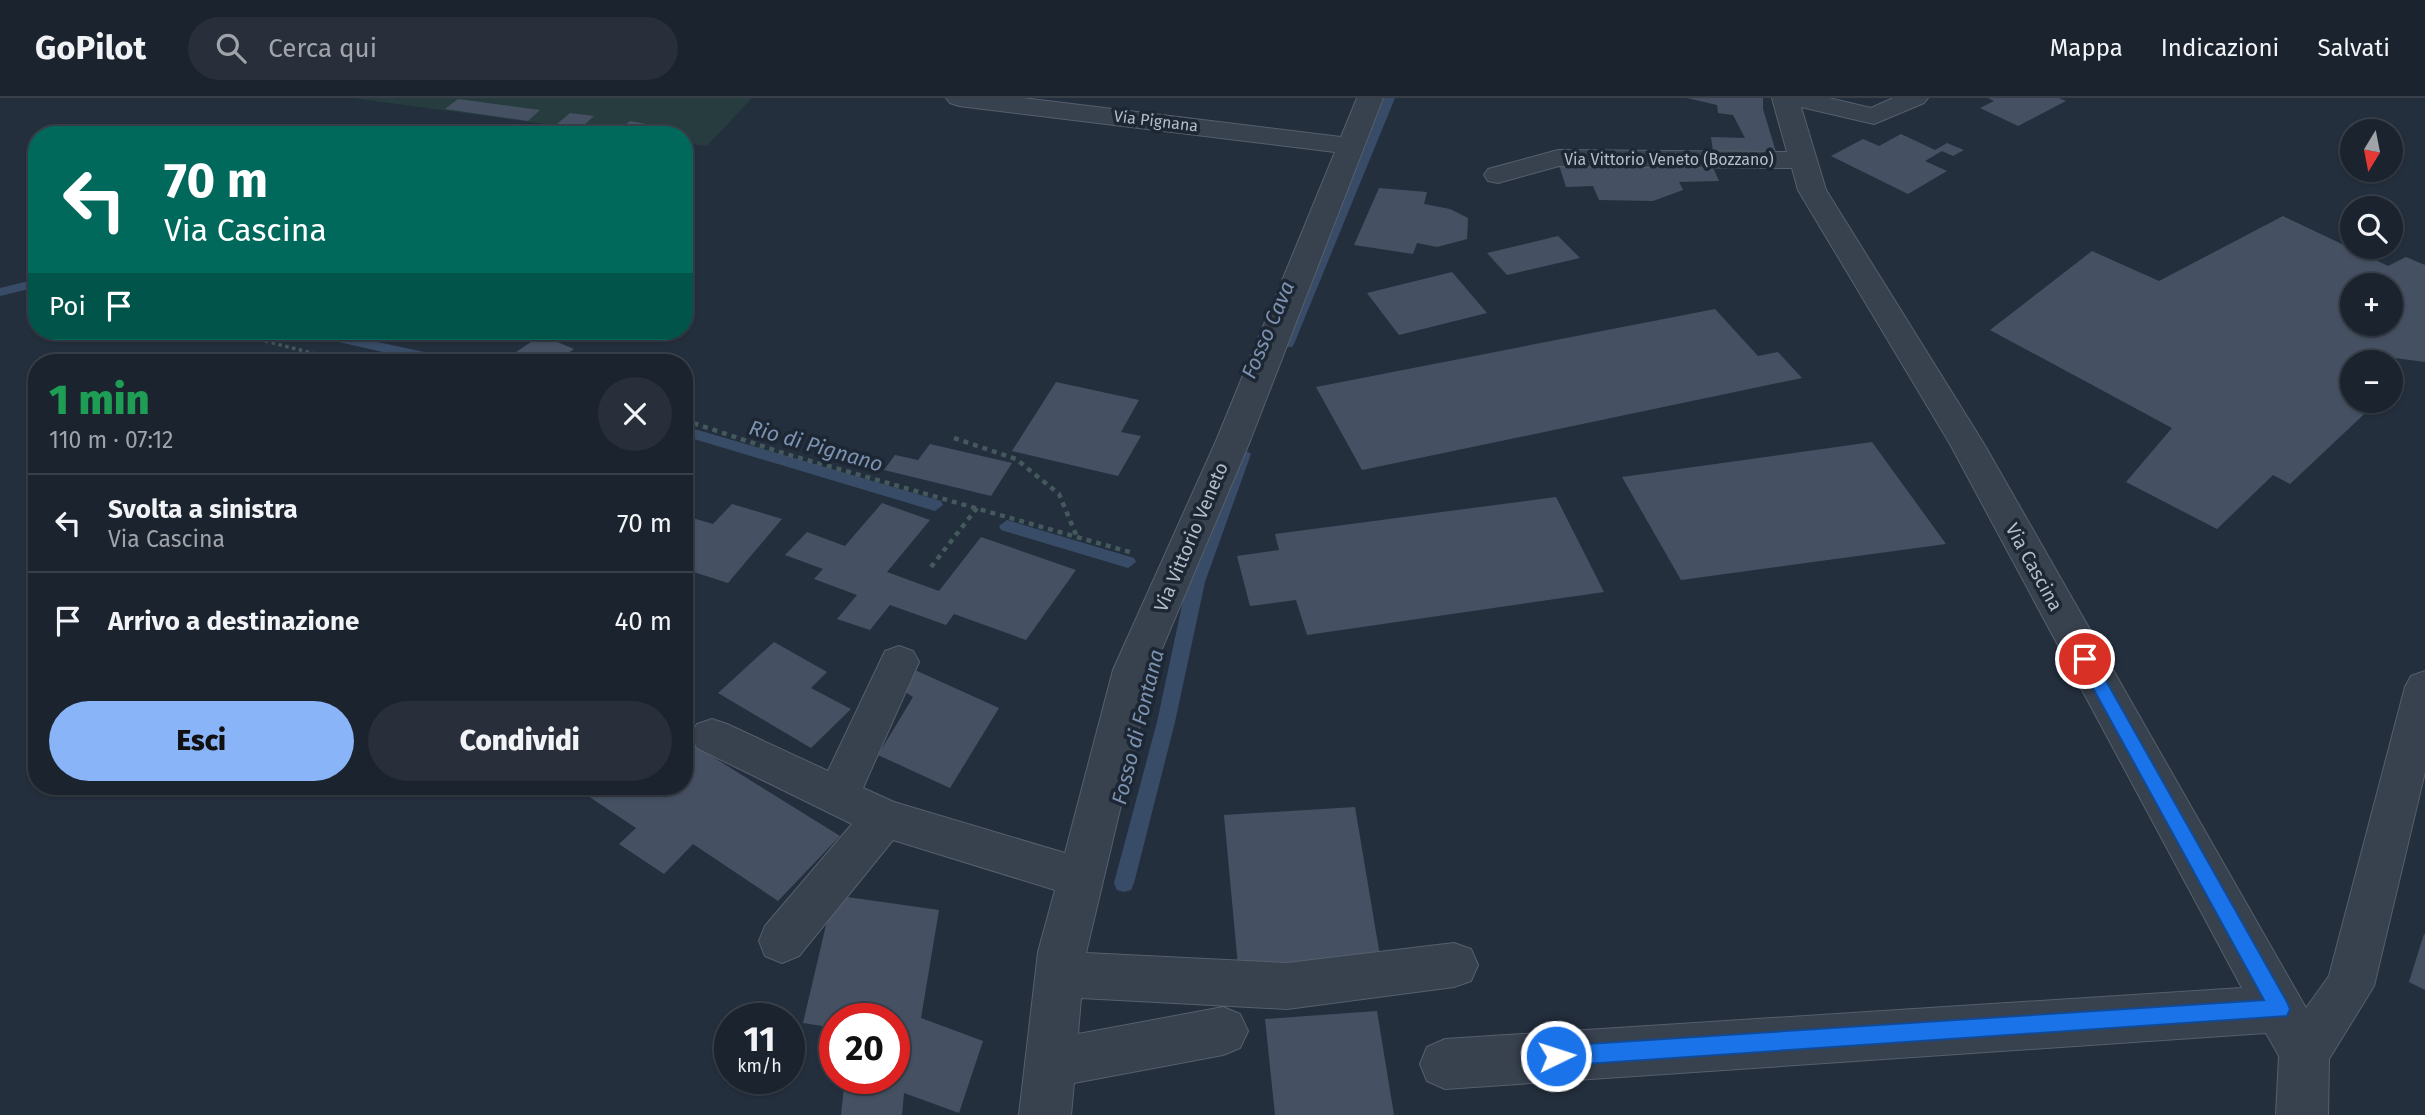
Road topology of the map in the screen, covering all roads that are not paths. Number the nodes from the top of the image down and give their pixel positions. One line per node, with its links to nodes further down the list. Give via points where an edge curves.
1 (958, 98): 6 (street, Via Pignana)
2 (1370, 98): 6 (street, Via Vittorio Veneto)
3 (1785, 98): 7 (street, Via Cascina)
4 (1795, 98): 5 (street, via 1874,116)
5 (1915, 98)
6 (1353, 146): 14 (street, Via Vittorio Veneto, via 1133,670)
7 (1801, 160): 8 (street, Via Vittorio Veneto (Bozzano), via 1558,158); 18 (street, Via Cascina, via 1812,190 1966,444)
8 (1498, 176)
9 (899, 662): 12 (street)
10 (2425, 687): 20 (street, via 2350,986)
11 (712, 736): 12 (street)
12 (838, 795): 13 (street)
13 (884, 818): 14 (street); 15 (street)
14 (1081, 878): 17 (street, Via Vittorio Veneto)
15 (782, 941)
16 (1454, 965): 17 (street, via 1287,986)
17 (1060, 974): 21 (street, Via Vittorio Veneto)
18 (2280, 1009): 20 (street, Via Cascina); 22 (street)
19 (1223, 1031): 21 (street)
20 (2304, 1053): 24 (street)
21 (1052, 1063): 23 (street, Via Vittorio Veneto)
22 (1445, 1064)
23 (1045, 1115)
24 (2302, 1115)

